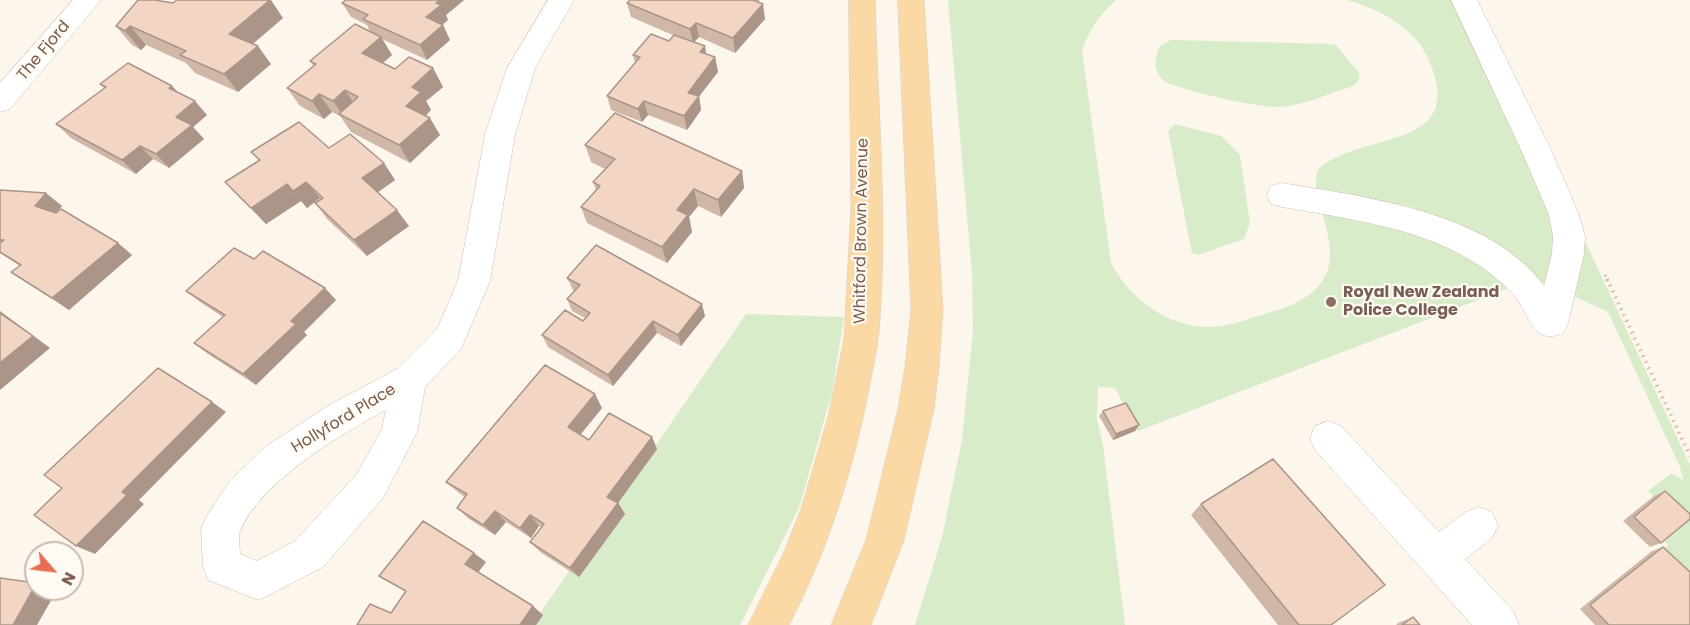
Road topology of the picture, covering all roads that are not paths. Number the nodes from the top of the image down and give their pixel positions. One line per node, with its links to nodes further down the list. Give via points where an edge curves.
1 (561, 0): 8 (street, Hollyford Place, via 517,79 500,135 474,281 449,339)
2 (862, 0): 12 (main road, Whitford Brown Avenue, via 865,242 861,334 844,429 828,483 805,549)
3 (911, 0): 13 (main road, via 927,310 922,367 914,420 885,540)
4 (1464, 0): 7 (street, via 1564,215 1568,254 1551,323 1518,277 1463,240 1401,217)
5 (77, 2): 6 (street, The Fjord)
6 (0, 102)
7 (1282, 195)
8 (409, 380): 8 (street, Hollyford Place, via 399,432 370,486 309,554 259,581 222,566 220,529 242,495 278,459 343,415)
9 (1328, 438): 11 (street)
10 (1479, 525): 11 (street)
11 (1437, 556): 14 (street)
12 (768, 625)
13 (851, 625)
14 (1499, 625)

